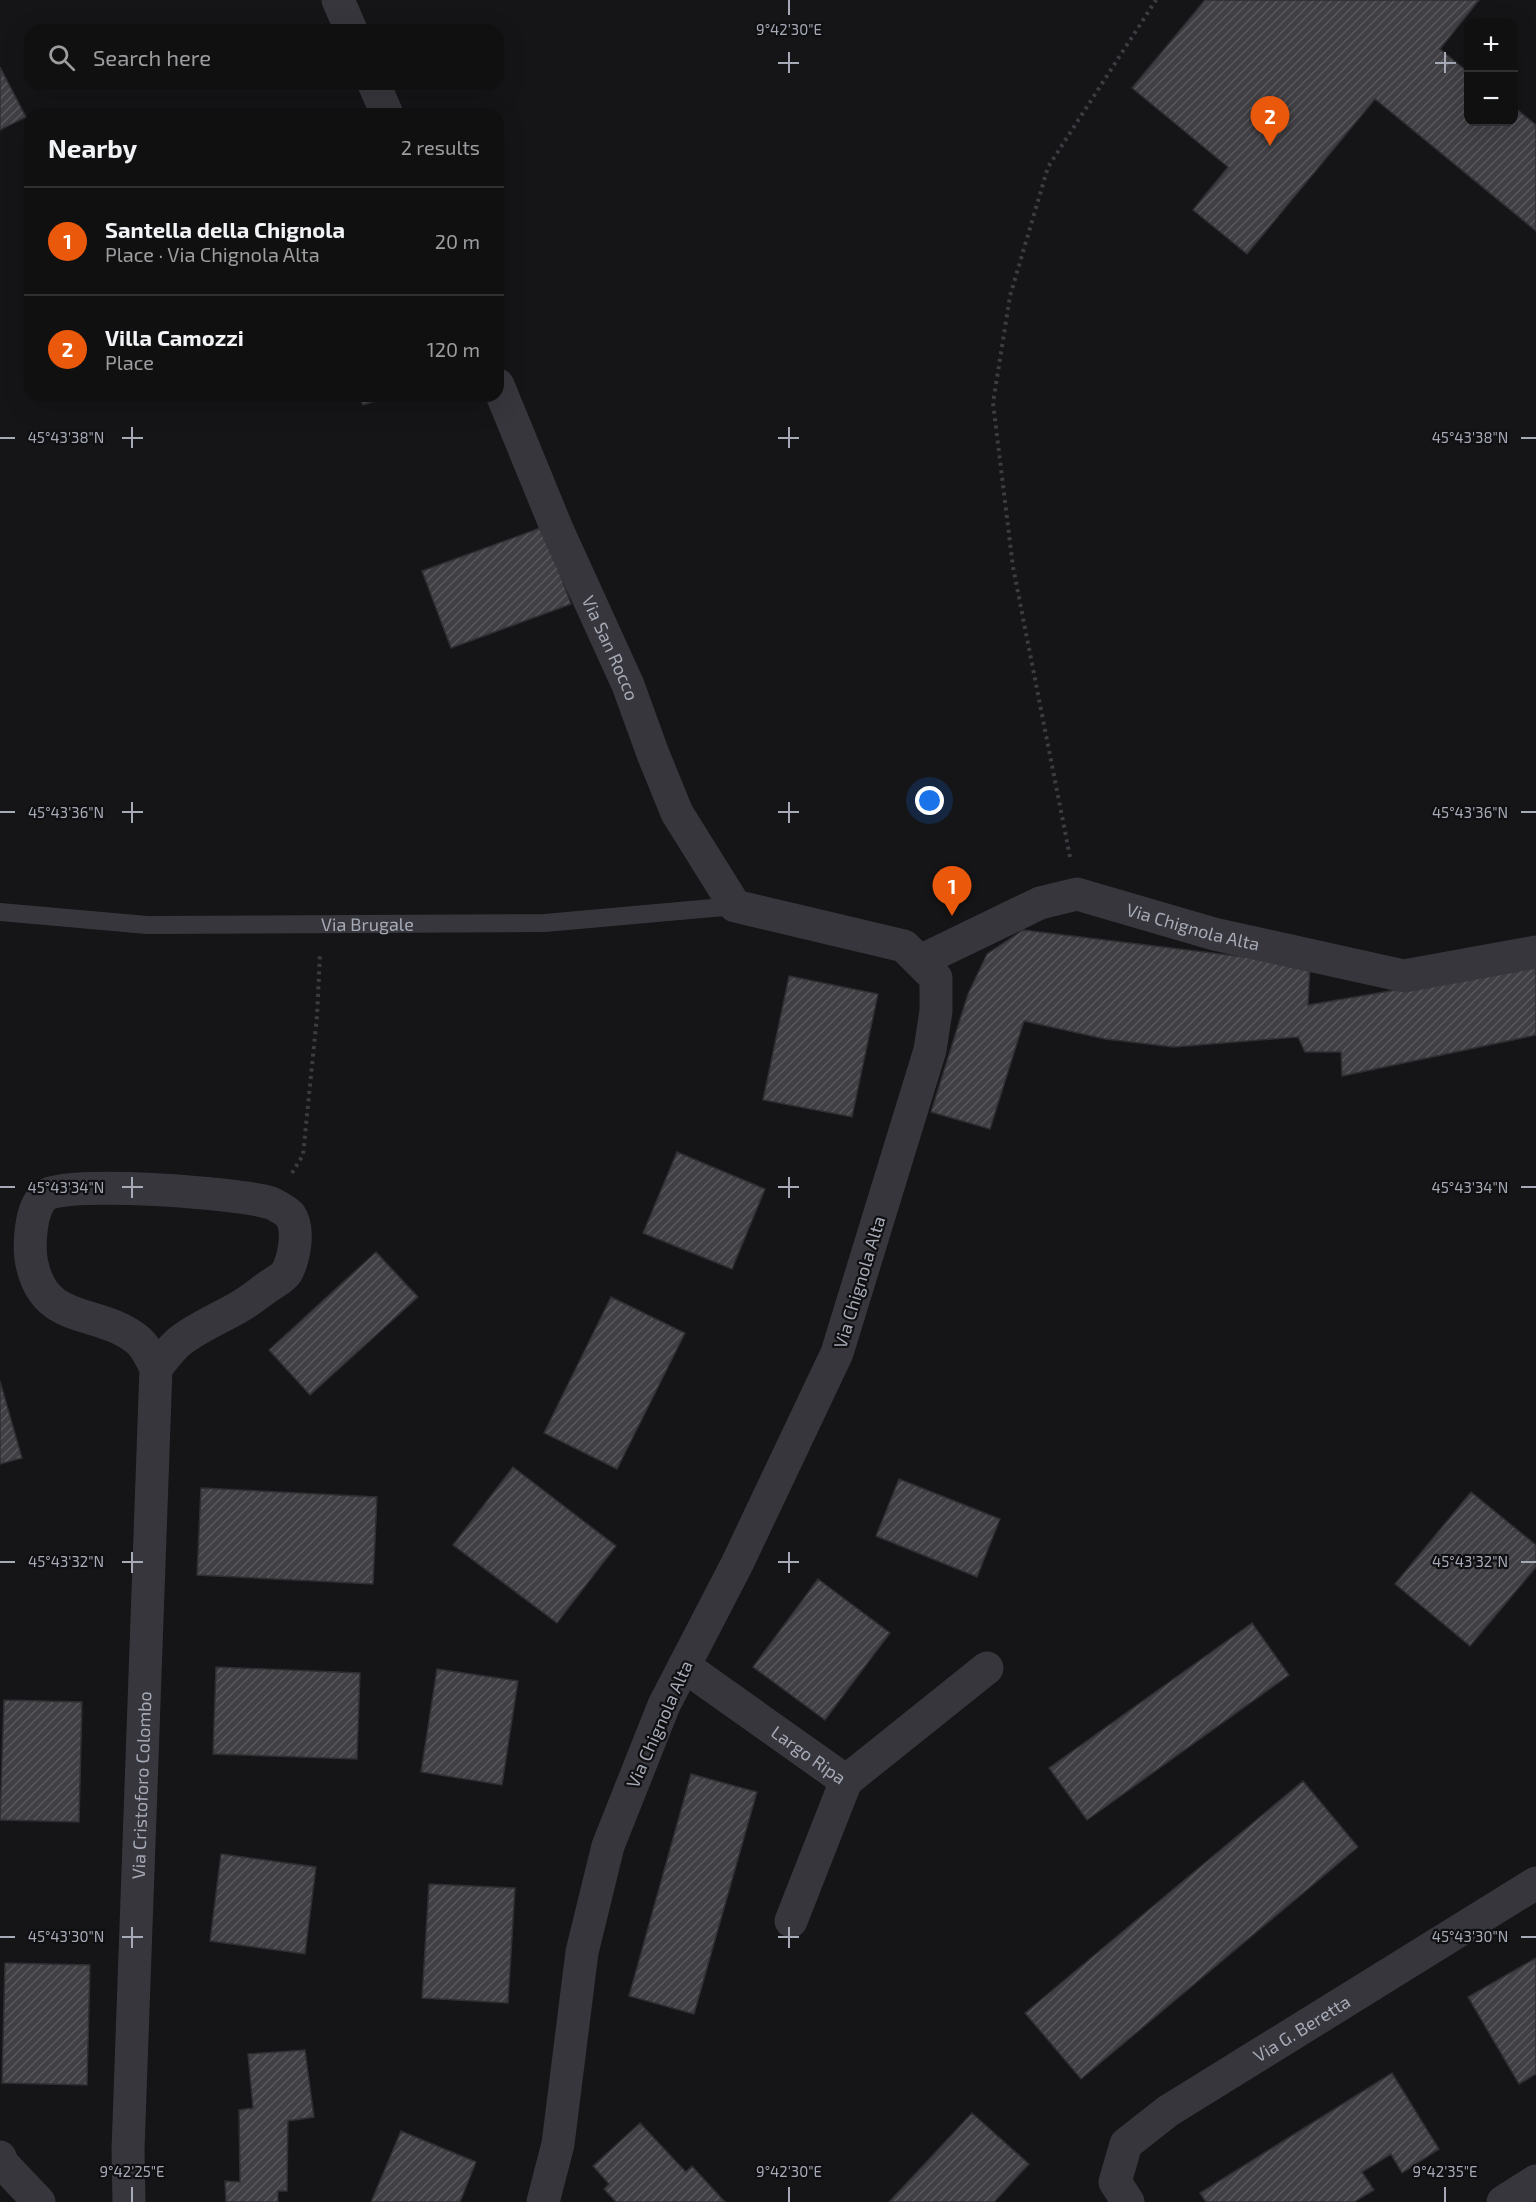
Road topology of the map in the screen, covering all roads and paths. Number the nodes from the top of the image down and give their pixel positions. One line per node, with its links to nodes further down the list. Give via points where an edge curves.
1 (338, 0): 3 (street)
2 (1156, 0): 7 (path, via 1048,167 1010,296 993,403 1013,567)
3 (348, 24)
4 (377, 90): 5 (street)
5 (384, 108)
6 (504, 400): 8 (street, Via San Rocco, via 628,685 678,813)
7 (1077, 894): 11 (street, Via Chignola Alta, via 1214,934 1404,976); 12 (street, Via Chignola Alta, via 1040,903)
8 (735, 906): 10 (lane, Via Brugale, via 545,923); 12 (street, via 904,946)
9 (0, 912): 10 (lane, Via Brugale, via 147,925)
10 (322, 923): 13 (path, via 303,1155)
11 (1536, 952)
12 (920, 961): 15 (street, Via Chignola Alta, via 936,978 930,1050 837,1353)
13 (273, 1204): 14 (street, via 290,1216 295,1233 295,1253 285,1275 179,1341); 14 (street, via 237,1197 85,1187 53,1191 43,1197 35,1212 30,1239 39,1288 49,1301 65,1310 117,1326 141,1342)
14 (156, 1368): 23 (street, Via Cristoforo Colombo)
15 (684, 1666): 17 (street, Largo Ripa); 24 (street, Via Chignola Alta, via 664,1705 608,1846 582,1952 558,2144)
16 (987, 1668): 17 (street, Largo Ripa)
17 (846, 1780): 19 (street)
18 (1536, 1883): 25 (street, Via G. Beretta, via 1168,2111 1126,2144 1115,2182)
19 (791, 1921)
20 (0, 2157): 22 (street)
21 (1536, 2181): 26 (street)
22 (39, 2202)
23 (129, 2202)
24 (543, 2202)
25 (1128, 2202)
26 (1503, 2202)

